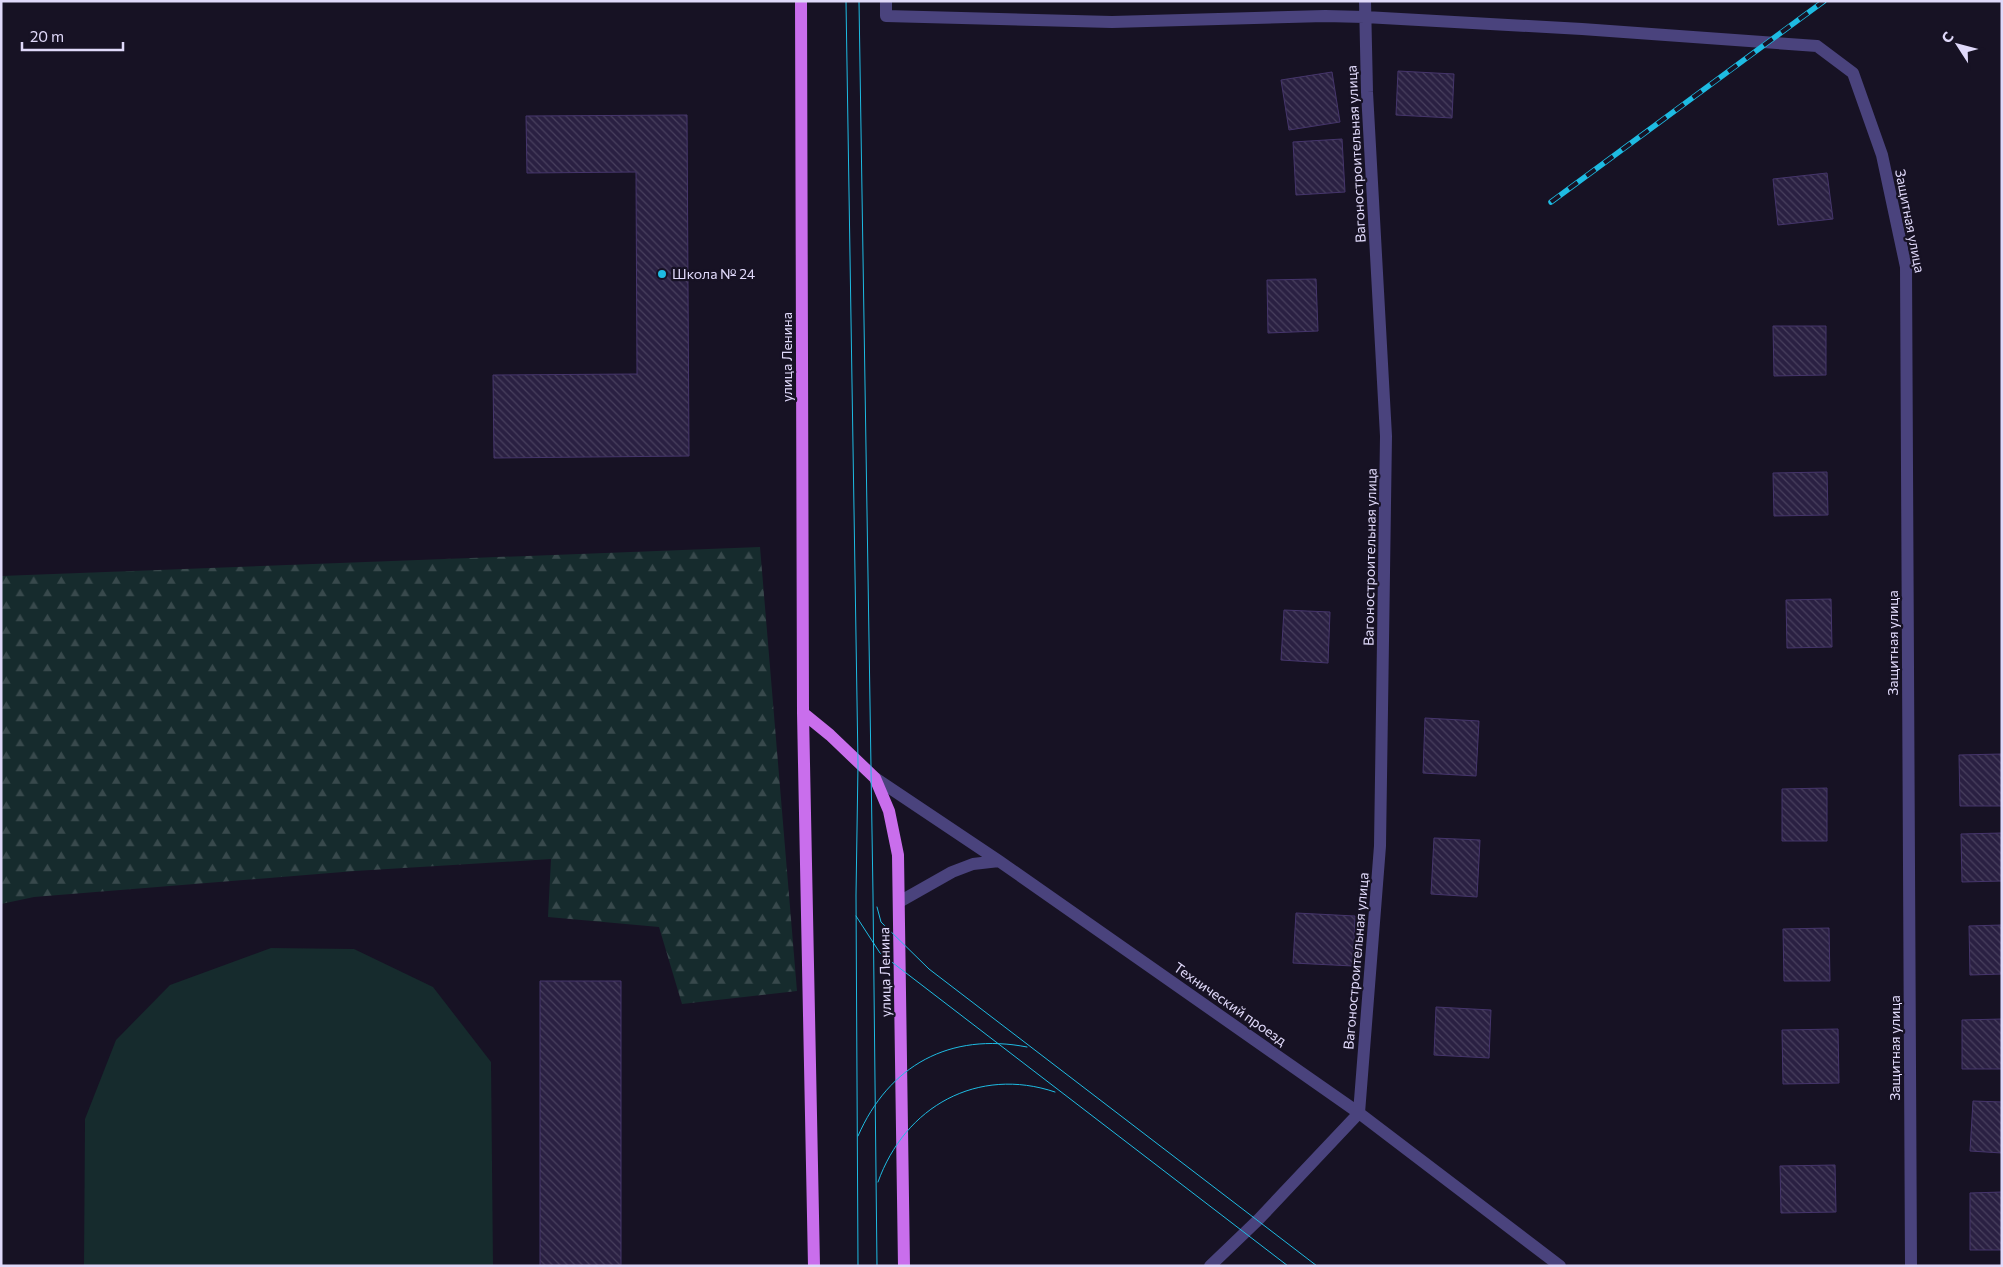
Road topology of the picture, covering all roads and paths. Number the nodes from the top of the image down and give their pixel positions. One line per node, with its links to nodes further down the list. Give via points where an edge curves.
1 (801, 1): 5 (main road, улица Ленина)
2 (886, 1): 4 (street, via 886,16 1112,22)
3 (1365, 1): 4 (street, Вагоностроительная улица)
4 (1365, 17): 9 (street, Вагоностроительная улица, via 1386,436 1380,846); 14 (street, Защитная улица, via 1817,46 1853,73 1882,155 1906,268)
5 (803, 713): 6 (main road, улица Ленина); 10 (main road, улица Ленина)
6 (875, 778): 7 (street, Технический проезд); 8 (main road, улица Ленина, via 889,811 898,855)
7 (998, 861): 8 (street, via 973,864 952,872); 9 (street, Технический проезд)
8 (898, 902): 11 (main road, улица Ленина)
9 (1359, 1113): 12 (street); 13 (street, Технический проезд)
10 (814, 1266)
11 (904, 1266)
12 (1210, 1266)
13 (1560, 1266)
14 (1912, 1266)

